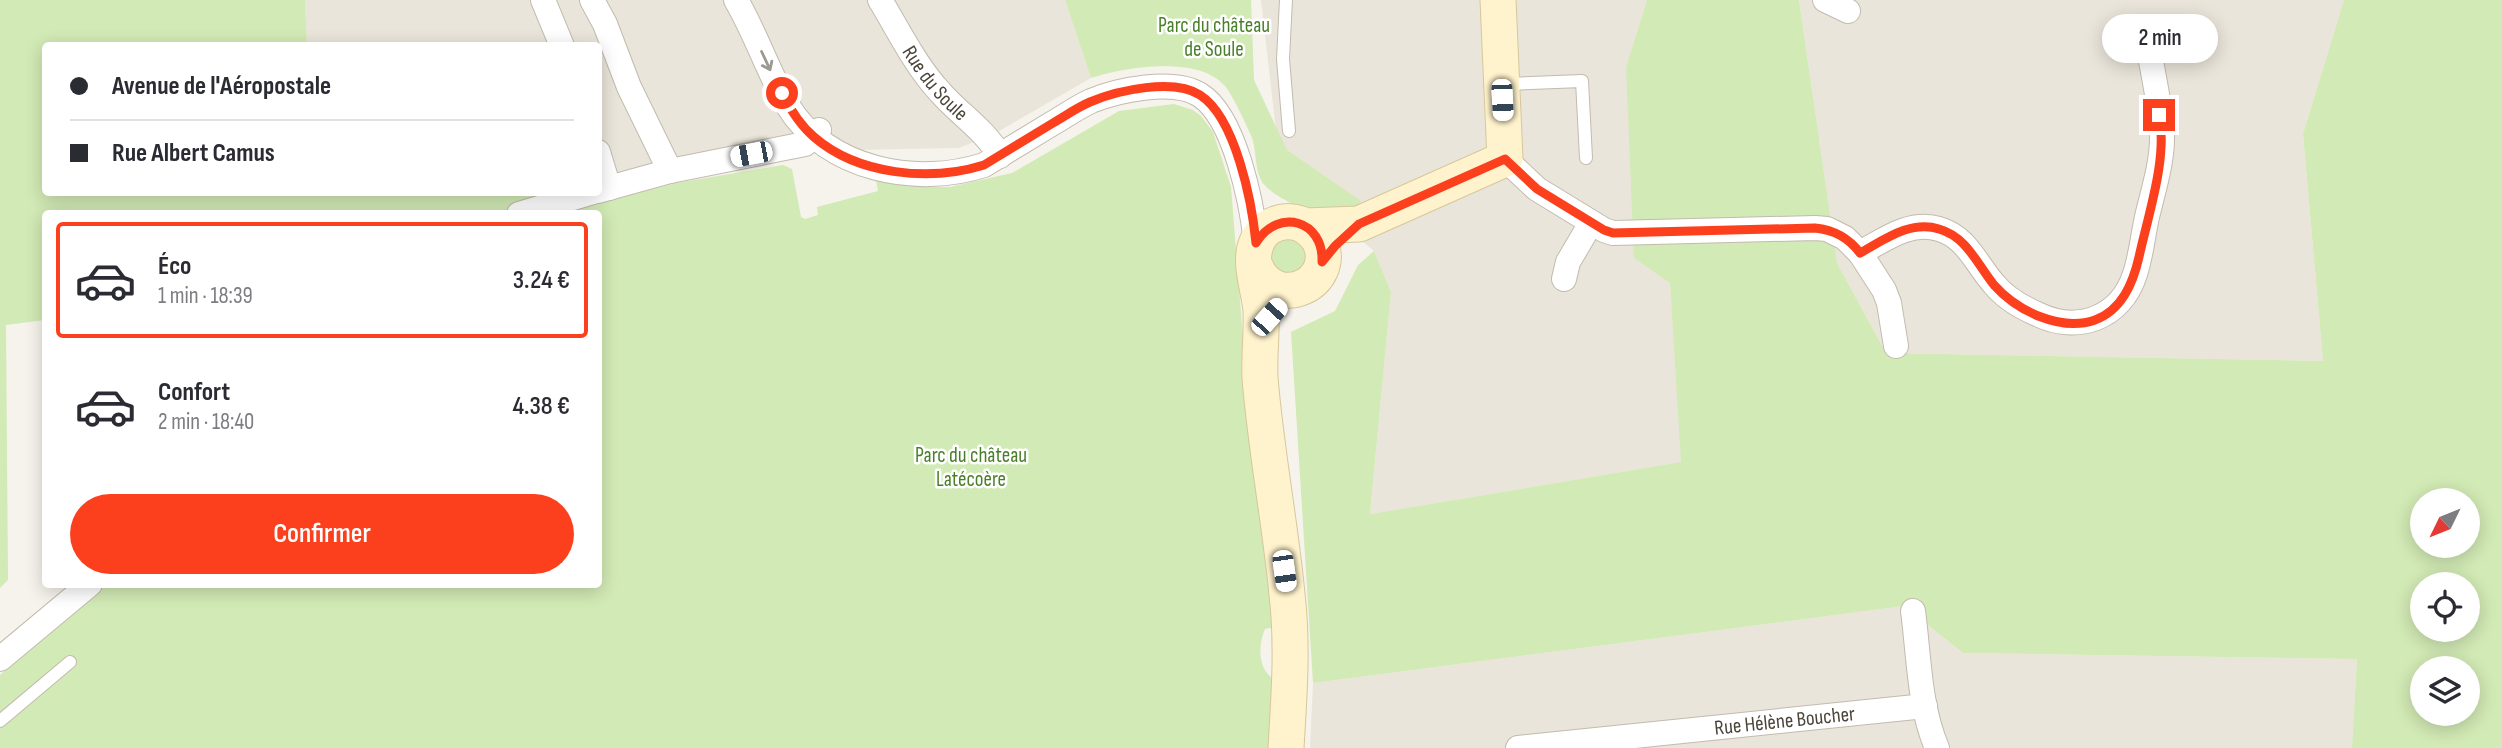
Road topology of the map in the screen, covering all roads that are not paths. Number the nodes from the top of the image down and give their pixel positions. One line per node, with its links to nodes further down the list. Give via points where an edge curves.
1 (543, 0): 9 (street)
2 (592, 0): 17 (street)
3 (736, 0): 13 (street, one-way to 13, via 789,107)
4 (880, 0): 14 (street, Rue du Soule, via 926,76)
5 (1286, 0): 12 (lane, via 1283,59)
6 (1498, 0): 11 (street)
7 (1825, 0): 8 (street)
8 (1848, 11)
9 (560, 42)
10 (2148, 43): 24 (street, via 2162,128 2160,158 2135,273 2124,297 2108,313 2071,324 2029,311 2004,295 1967,247 1941,229 1914,227)
11 (1502, 84): 15 (lane, via 1582,81); 16 (street)
12 (1289, 131)
13 (816, 133): 14 (street, via 828,147 854,161 918,174 966,171); 17 (street, via 805,144)
14 (1000, 156): 25 (street, via 1111,94 1133,89 1187,89 1209,103 1227,131 1252,203)
15 (1586, 158)
16 (1505, 159): 21 (street, via 1537,189); 22 (street)
17 (670, 171): 18 (street)
18 (602, 189)
19 (580, 196): 20 (street)
20 (532, 210)
21 (1591, 223): 24 (street, via 1622,233 1815,228 1837,233); 27 (street, via 1568,262)
22 (1359, 224): 23 (street); 26 (street)
23 (1305, 226): 25 (street, via 1290,221 1274,224 1267,229); 26 (street, via 1318,237)
24 (1860, 253): 30 (street, via 1886,296)
25 (1256, 255): 28 (street, via 1269,285); 29 (street)
26 (1322, 262): 28 (street, via 1314,279)
27 (1564, 279)
28 (1298, 290): 29 (street)
29 (1261, 329): 37 (street, via 1267,453 1291,649)
30 (1896, 346)
31 (85, 588): 33 (street)
32 (1913, 611): 35 (street)
33 (0, 659)
34 (70, 662): 36 (lane)
35 (1925, 706): 38 (street, Rue Hélène Boucher); 39 (street)
36 (0, 720)
37 (1286, 748)
38 (1518, 748)
39 (1937, 748)

